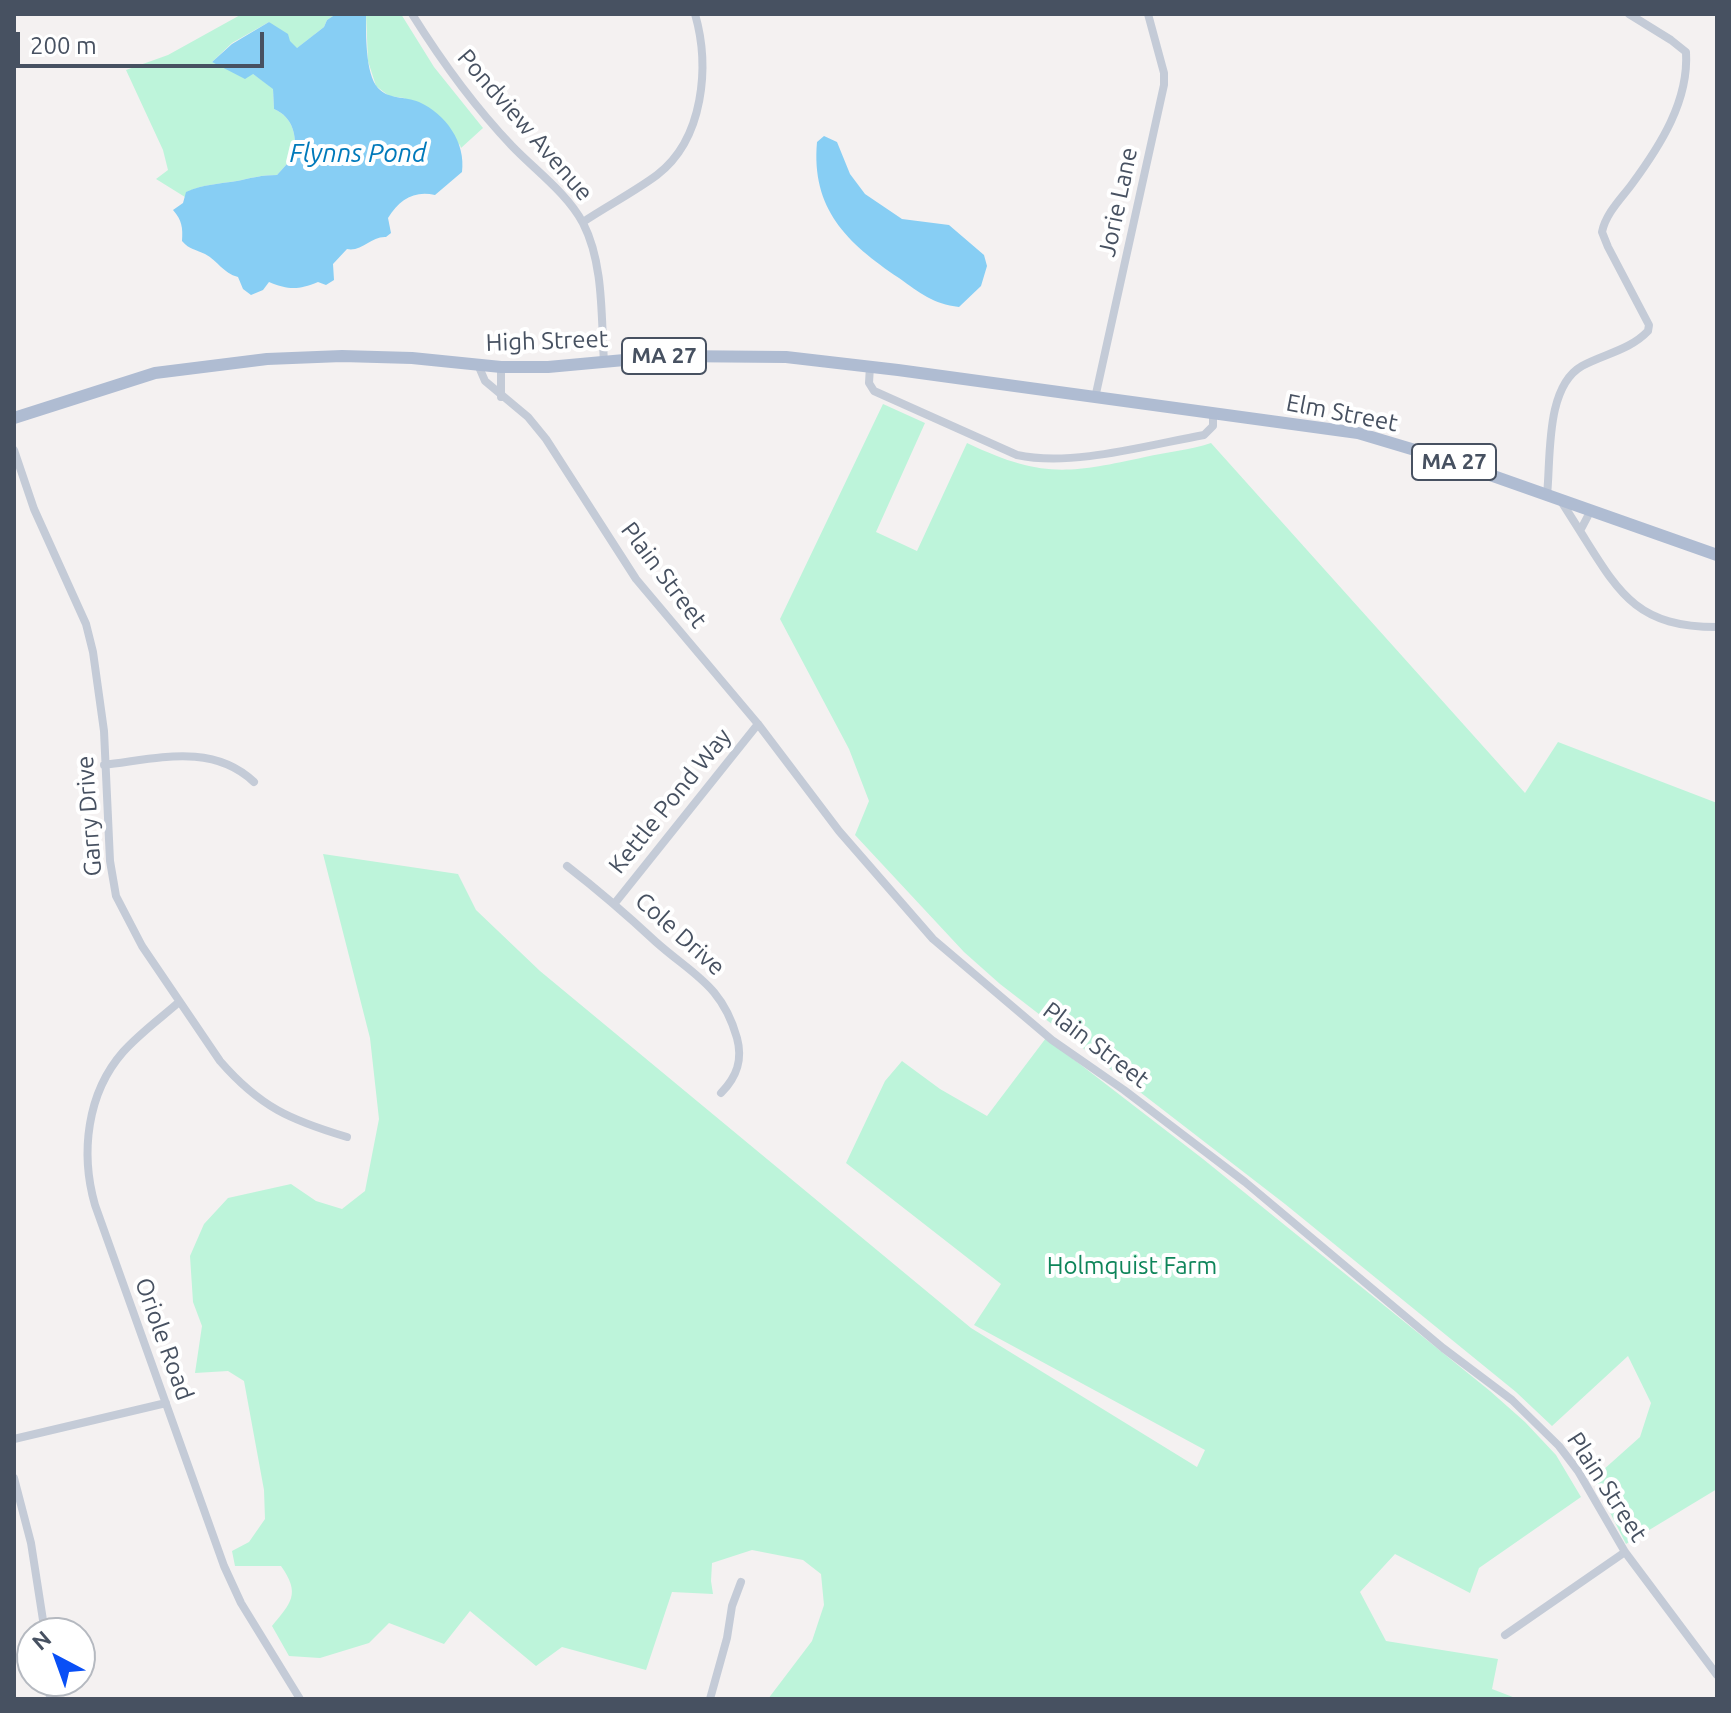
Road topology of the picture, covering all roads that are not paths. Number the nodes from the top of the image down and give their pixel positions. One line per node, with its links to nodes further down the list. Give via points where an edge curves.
1 (412, 14): 5 (street, Pondview Avenue, via 463,91)
2 (695, 14): 5 (street, via 704,52 703,77 688,134 659,173)
3 (1148, 14): 11 (street, Jorie Lane, via 1164,85)
4 (1629, 14): 16 (street, via 1686,52 1682,91 1664,135 1602,232 1648,331 1574,371 1561,390 1552,423)
5 (583, 222): 6 (street, Pondview Avenue, via 597,268)
6 (604, 362): 7 (main road, High Street / MA 27, via 749,355); 9 (main road, High Street / MA 27)
7 (870, 366): 11 (main road, High Street / MA 27); 13 (street, via 874,391 1004,449 1039,459 1204,435 1213,426)
8 (479, 367): 9 (main road, High Street / MA 27); 10 (street, Plain Street); 14 (main road, High Street / MA 27, via 342,356 229,362 155,373)
9 (501, 367): 10 (street)
10 (501, 397): 22 (street, Plain Street, via 546,439 636,579)
11 (1095, 398): 12 (main road, High Street / MA 27)
12 (1182, 410): 13 (main road, Elm Street / MA 27)
13 (1213, 414): 16 (main road, Elm Street / MA 27, via 1358,433)
14 (14, 418)
15 (14, 450): 23 (street, Garry Drive, via 34,509 86,624 97,673)
16 (1547, 495): 17 (main road, Elm Street / MA 27)
17 (1560, 500): 18 (main road, Elm Street / MA 27); 19 (street)
18 (1590, 512): 19 (street); 20 (main road, Elm Street / MA 27)
19 (1580, 531): 21 (street, via 1636,607 1671,622)
20 (1717, 555)
21 (1717, 627)
22 (758, 724): 26 (street, Kettle Pond Way); 33 (street, Plain Street, via 839,831 944,950 1052,1040 1245,1182 1535,1420 1578,1471)
23 (104, 765): 24 (street, via 206,757 230,763); 27 (street, Garry Drive, via 116,896)
24 (254, 782)
25 (567, 866): 26 (street, Cole Drive)
26 (615, 903): 28 (street, Cole Drive, via 702,979 728,1010 739,1058 735,1079)
27 (179, 1002): 29 (street, Garry Drive, via 220,1061 256,1098 298,1122); 30 (street, Oriole Road, via 114,1063 96,1102 87,1145 95,1205)
28 (721, 1093)
29 (347, 1137)
30 (166, 1403): 31 (street); 38 (street, Oriole Road, via 224,1566)
31 (14, 1439)
32 (14, 1478): 35 (street)
33 (1625, 1552): 36 (street); 37 (street, Plain Street)
34 (741, 1582): 39 (street)
35 (43, 1617)
36 (1505, 1635)
37 (1717, 1675)
38 (300, 1699)
39 (710, 1699)

